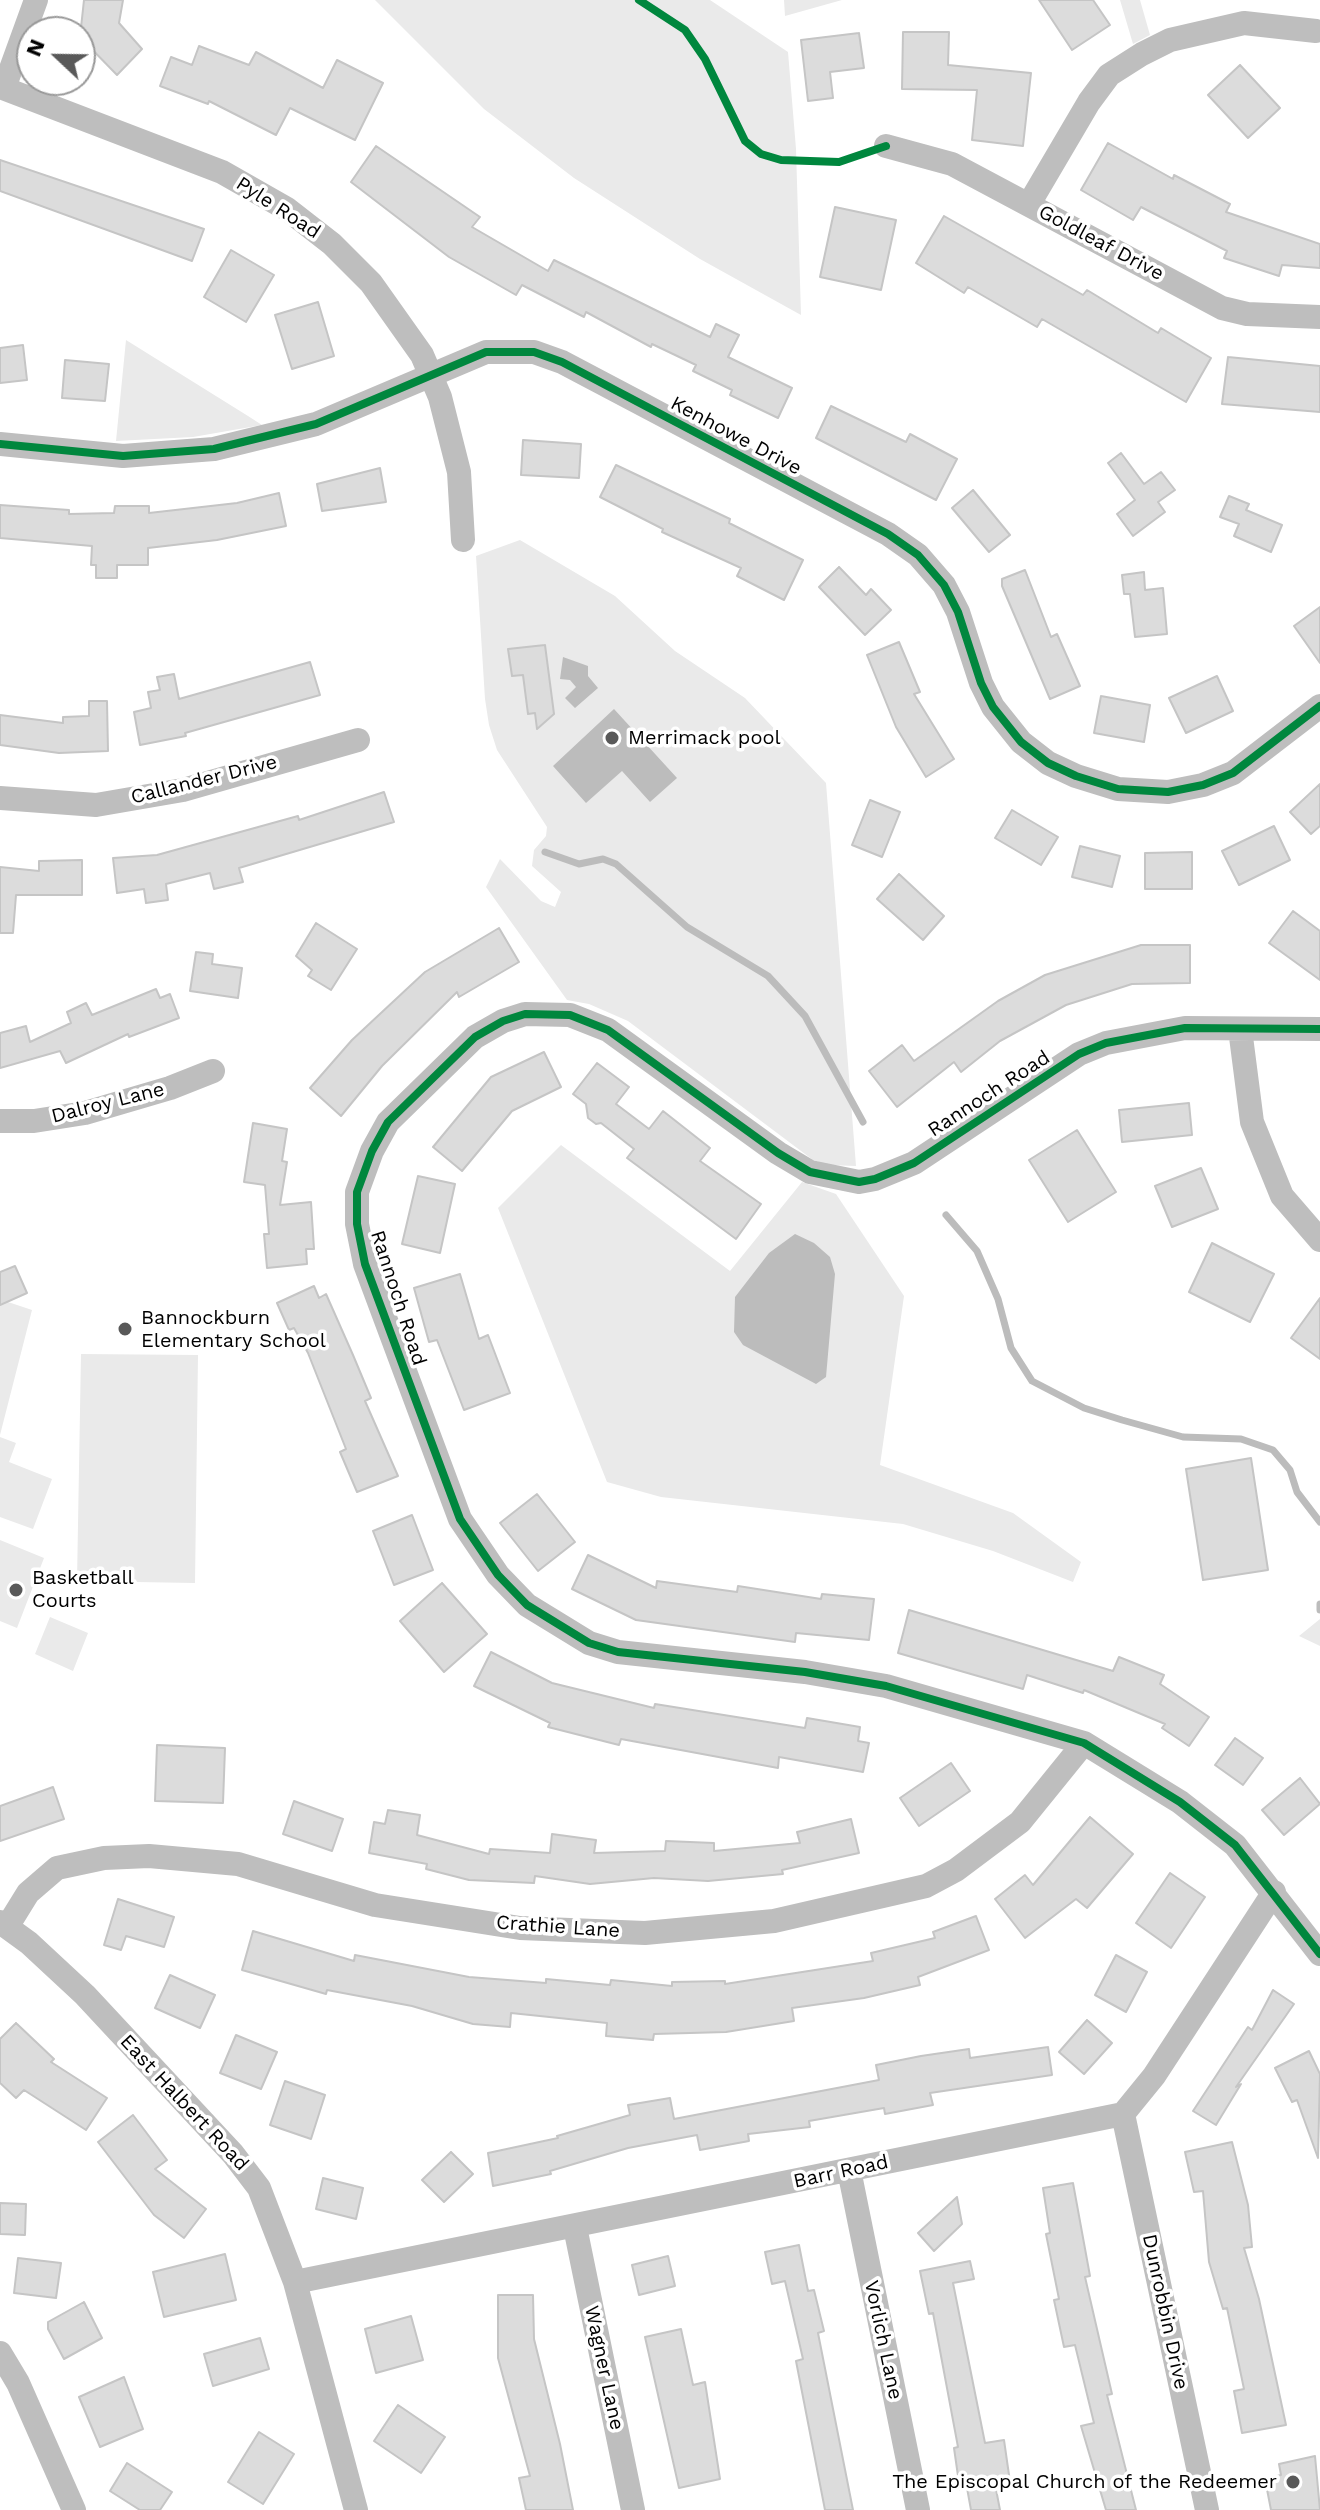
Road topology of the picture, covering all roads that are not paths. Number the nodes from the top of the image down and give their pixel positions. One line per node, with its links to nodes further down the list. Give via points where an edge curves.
1 (36, 0): 3 (street)
2 (1316, 31): 5 (street, via 1244,23 1170,40 1142,54 1109,75)
3 (2, 87): 7 (street, Pyle Road, via 222,172 287,209 371,283)
4 (886, 146): 5 (street, Goldleaf Drive, via 952,164)
5 (1029, 204): 6 (street, Goldleaf Drive, via 1222,308)
6 (1320, 317)
7 (431, 375): 8 (street, Kenhowe Drive, via 316,424 214,449 123,456); 9 (street, Pyle Road, via 459,472); 10 (street, Kenhowe Drive, via 486,352 534,352 888,534 918,555 944,585 981,683 1009,728 1048,763 1076,776 1118,789 1168,792 1203,785 1233,773)
8 (0, 444)
9 (463, 540)
10 (1320, 706)
11 (358, 740): 12 (street, Callander Drive, via 183,790 96,805)
12 (0, 798)
13 (1240, 1029): 14 (street, Rannoch Road); 17 (street, via 1252,1122 1282,1196); 18 (street, Rannoch Road, via 1185,1028 1106,1043 1079,1054 914,1163 859,1182 810,1172 778,1153 608,1030 570,1015 525,1014 475,1037 388,1122 357,1192 365,1264 460,1519 498,1575 527,1605 589,1643 618,1652 886,1686)
14 (1320, 1029)
15 (213, 1071): 16 (street, Dalroy Lane, via 85,1113)
16 (0, 1121)
17 (1320, 1240)
18 (1084, 1743): 19 (street, Rannoch Road, via 1224,1836); 20 (street, Crathie Lane, via 1020,1822 956,1870 926,1886 774,1921 645,1933 520,1928 375,1905 238,1864 149,1856 57,1868)
19 (1274, 1892): 21 (street, Rannoch Road); 22 (street, via 1154,2076)
20 (4, 1924): 25 (street, East Halbert Road, via 85,1995 249,2173)
21 (1320, 1954)
22 (1123, 2114): 23 (street, Barr Road); 31 (street, Dunrobbin Drive)
23 (849, 2170): 24 (street, Barr Road); 30 (street, Vorlich Lane)
24 (575, 2227): 25 (street, Barr Road); 29 (street, Wagner Lane)
25 (295, 2282): 28 (street, East Halbert Road)
26 (0, 2353): 27 (street)
27 (74, 2510)
28 (356, 2510)
29 (633, 2510)
30 (918, 2510)
31 (1207, 2510)

